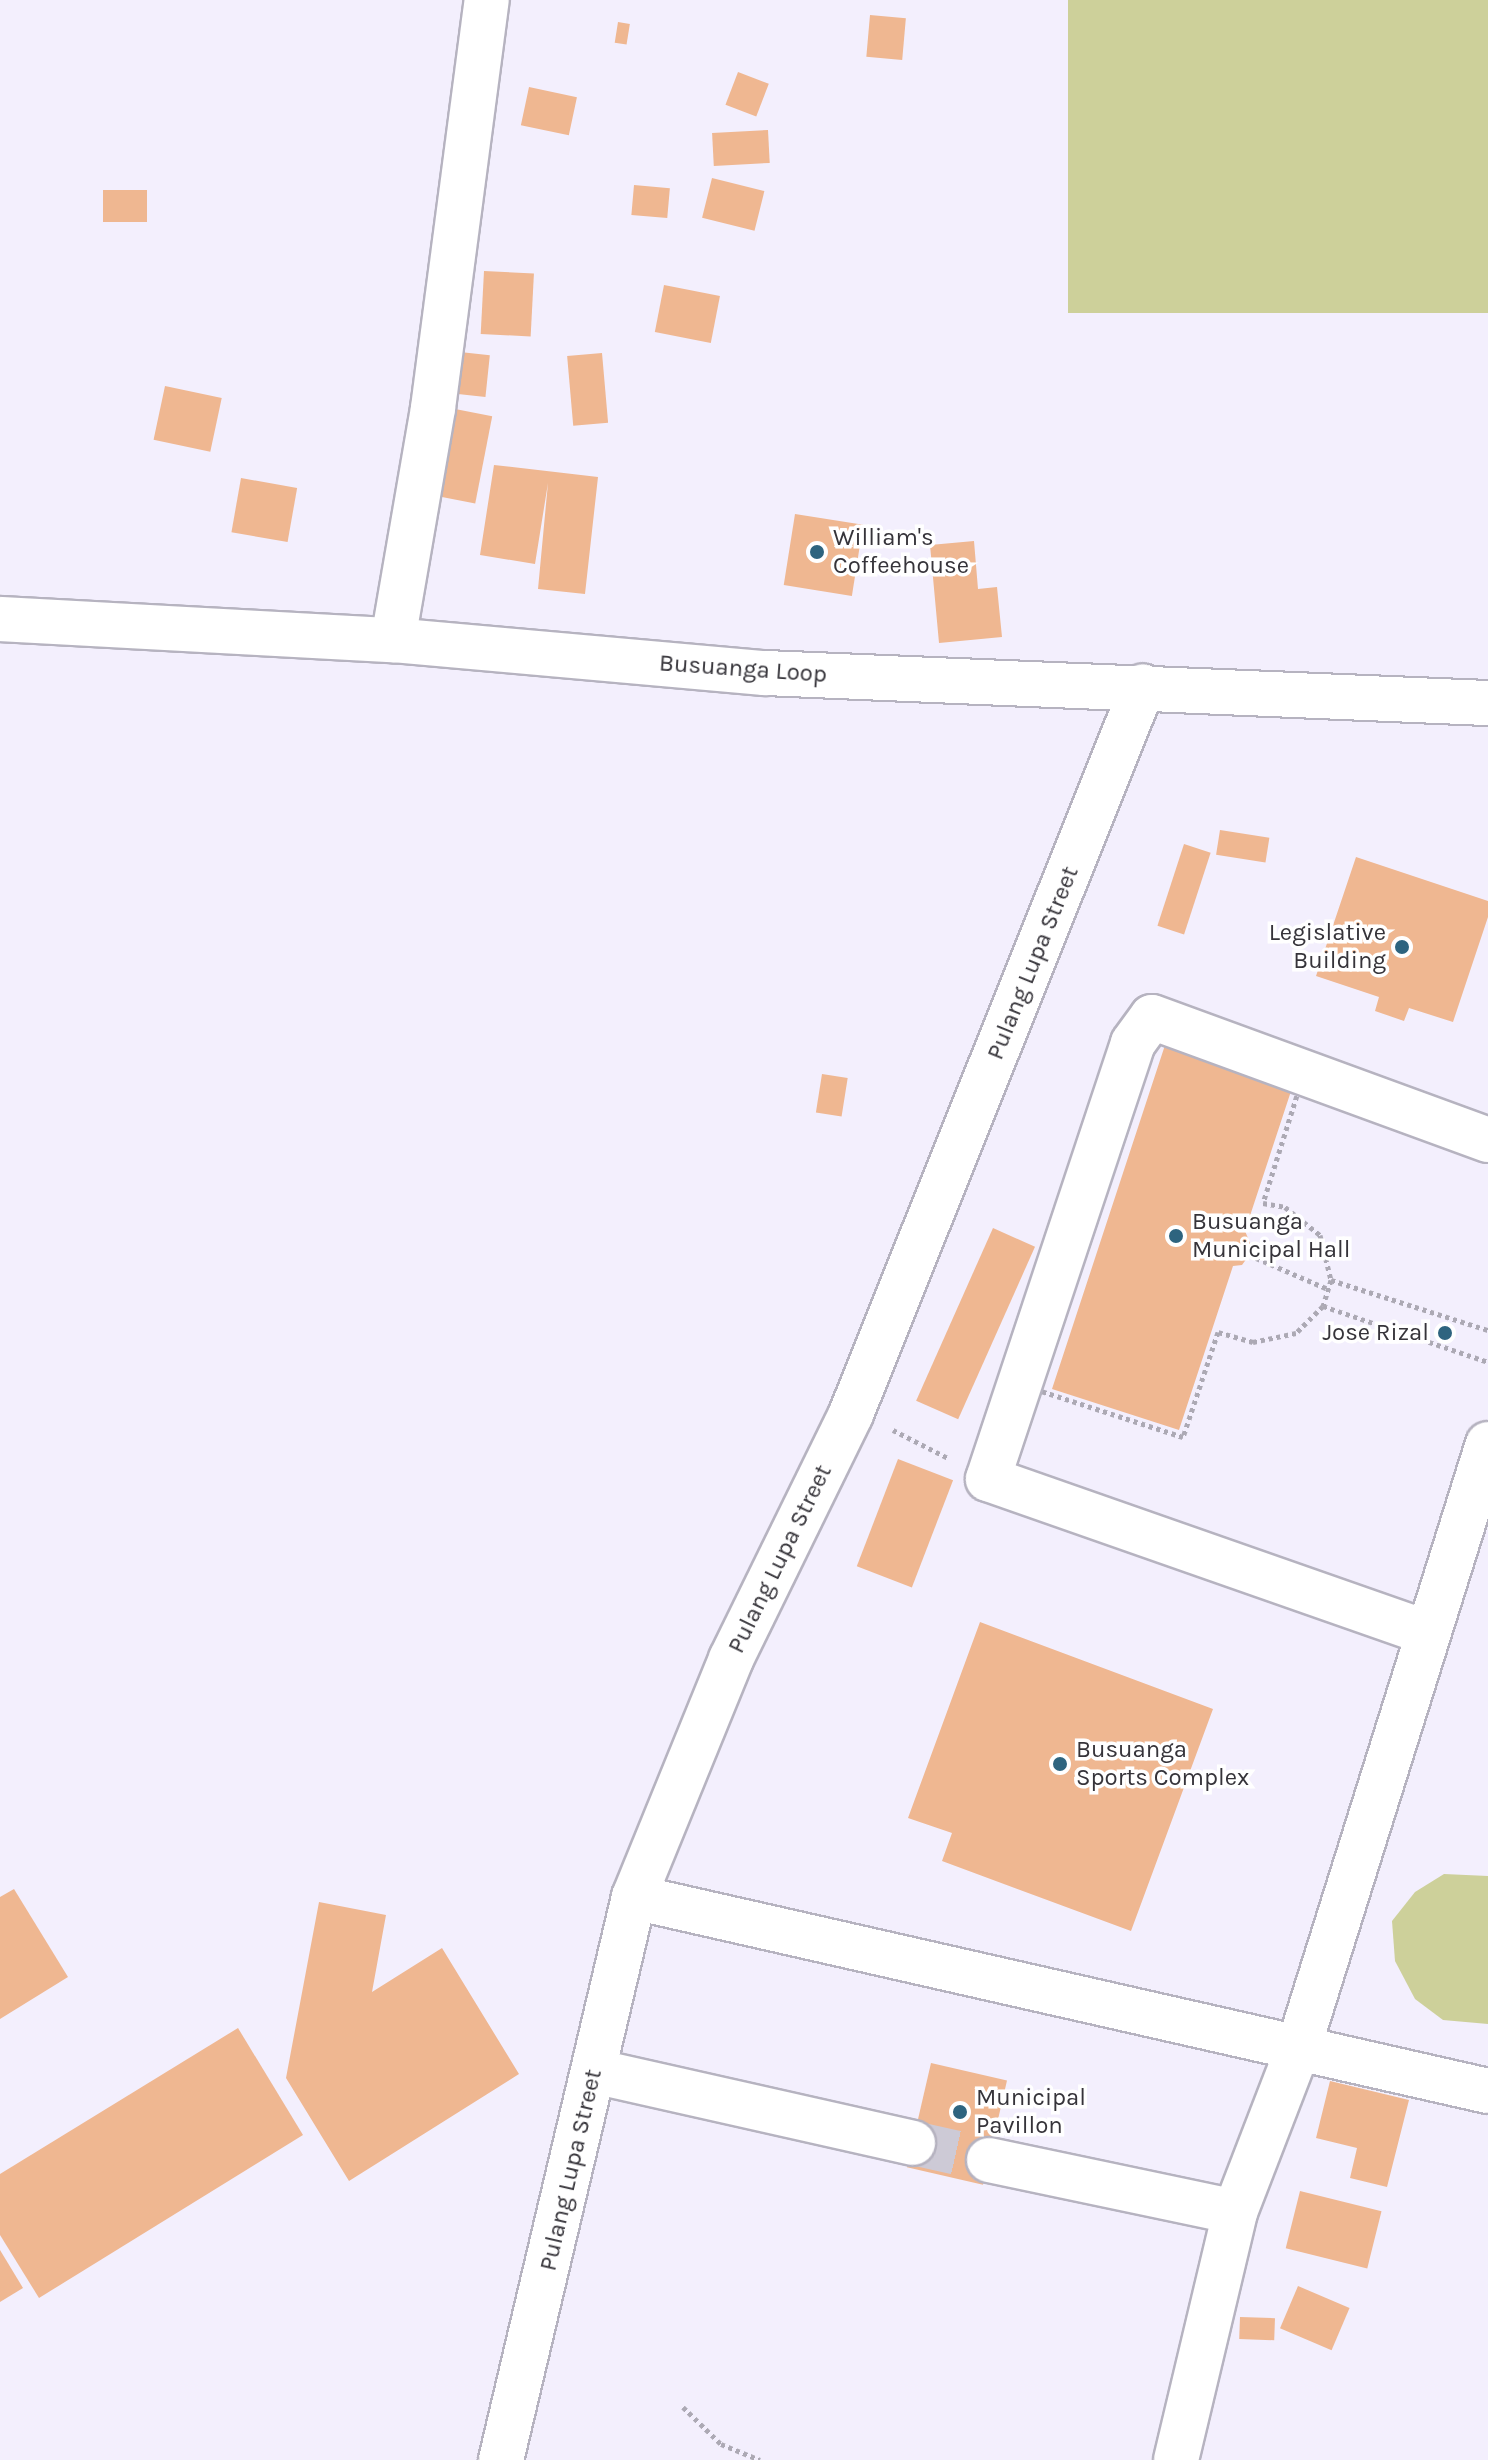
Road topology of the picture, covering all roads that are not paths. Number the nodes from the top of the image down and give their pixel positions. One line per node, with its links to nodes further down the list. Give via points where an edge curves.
1 (487, 0): 3 (street, via 433,408)
2 (0, 619): 3 (street, Busuanga Loop)
3 (393, 640): 4 (street, Busuanga Loop, via 765,673)
4 (1143, 686): 5 (street, Busuanga Loop); 9 (street, Pulang Lupa Street, via 851,1414 731,1659)
5 (1488, 703)
6 (1488, 1140): 8 (street, via 1163,1018 1143,1024 988,1479)
7 (1488, 1444): 8 (street)
8 (1425, 1632): 10 (street)
9 (634, 1897): 10 (street); 11 (street, Pulang Lupa Street)
10 (1298, 2049): 12 (street); 15 (street)
11 (594, 2071): 13 (street); 16 (street, Pulang Lupa Street)
12 (1488, 2091)
13 (913, 2143)
14 (989, 2160): 15 (street)
15 (1235, 2212): 17 (street)
16 (501, 2460)
17 (1176, 2460)

